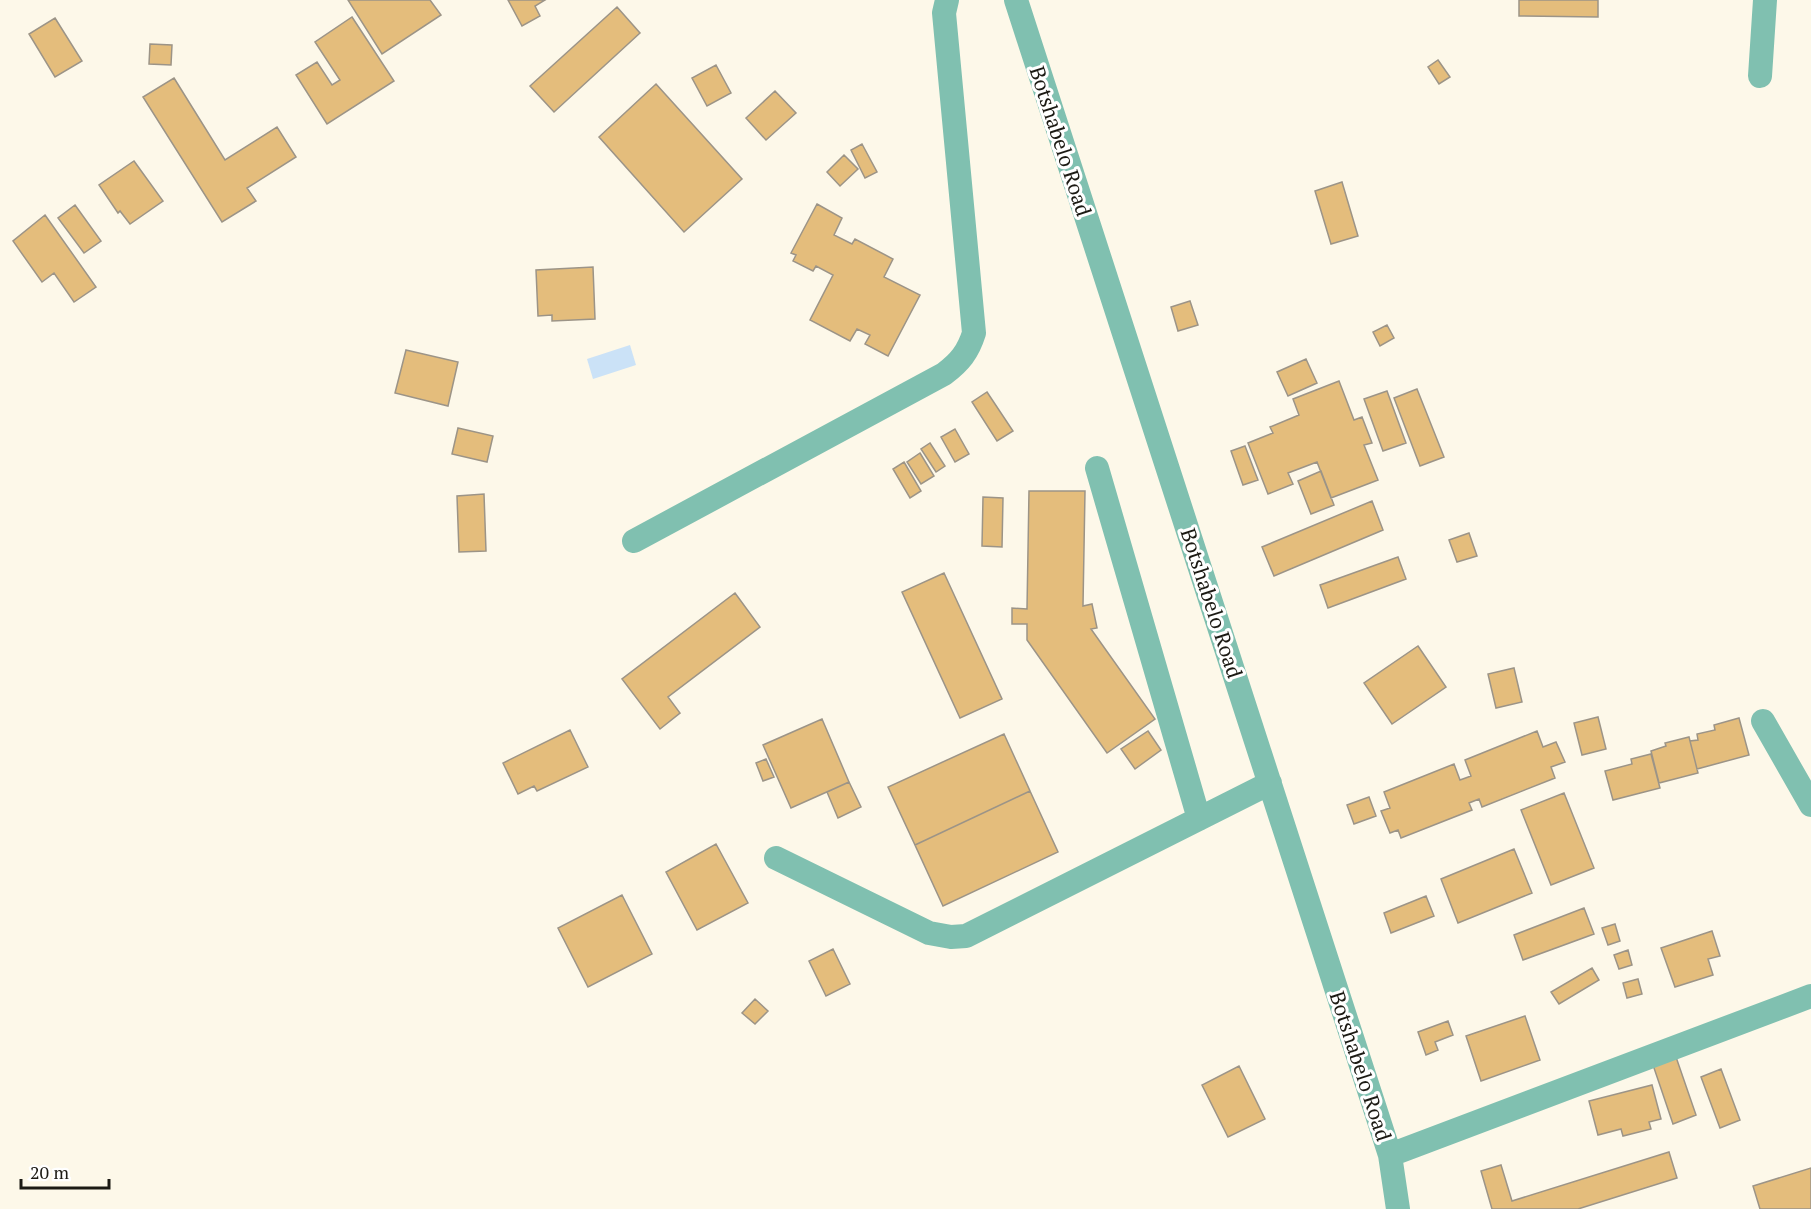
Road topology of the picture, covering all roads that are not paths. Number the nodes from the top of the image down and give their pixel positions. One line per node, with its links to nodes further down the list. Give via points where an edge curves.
1 (947, 0): 6 (street, via 944,13 974,333 968,351 944,374)
2 (1016, 0): 8 (street, Botshabelo Road)
3 (1766, 0): 4 (street)
4 (1760, 76)
5 (1097, 468): 10 (street)
6 (634, 542)
7 (1763, 722): 9 (street)
8 (1270, 783): 10 (street); 13 (street, Botshabelo Road)
9 (1811, 805)
10 (1199, 819): 11 (street, via 966,936 929,933)
11 (776, 858)
12 (1811, 996): 13 (street)
13 (1390, 1155): 14 (street, Botshabelo Road)
14 (1398, 1209)

